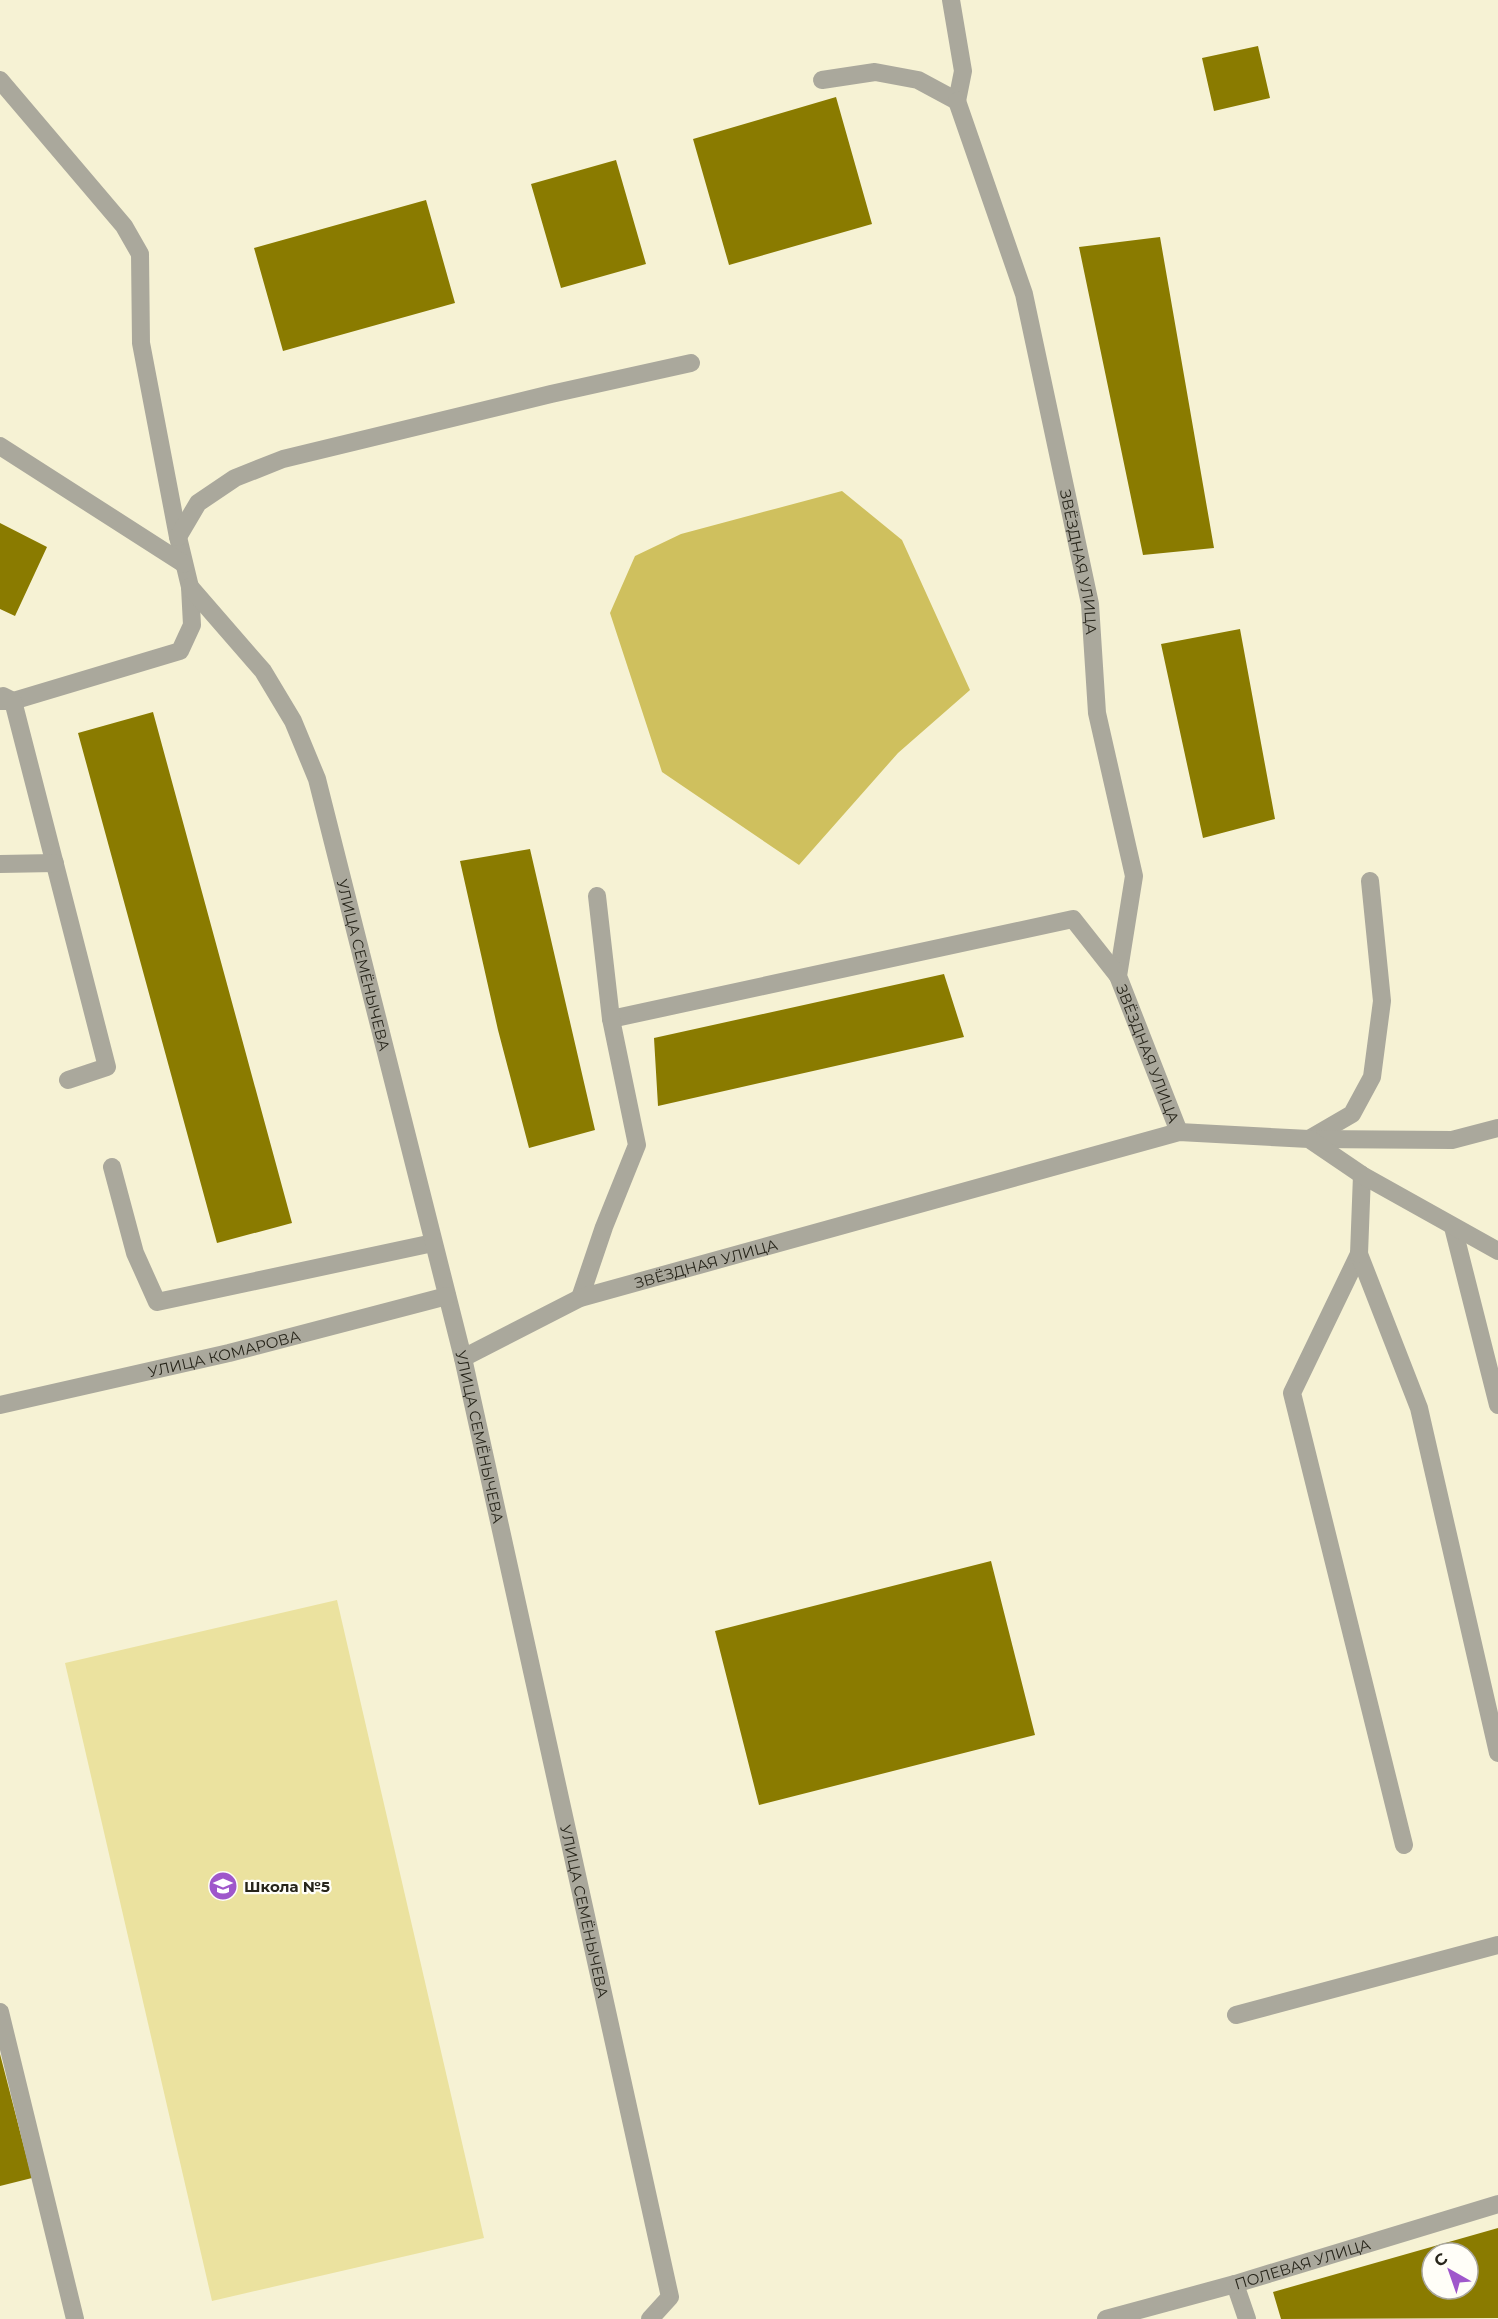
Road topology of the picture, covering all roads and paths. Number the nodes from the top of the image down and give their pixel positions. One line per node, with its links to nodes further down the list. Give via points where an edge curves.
1 (951, 0): 4 (street, via 963,71)
2 (822, 80): 4 (street, via 875,72 918,80)
3 (0, 81): 7 (street, via 124,226 140,254 141,343)
4 (957, 101): 15 (street, ЗВЁЗДНАЯ УЛИЦА, via 1024,294 1090,604 1097,713 1134,876)
5 (691, 363): 7 (street, via 283,459 235,478 198,502)
6 (0, 446): 8 (street)
7 (178, 537): 8 (street)
8 (184, 564): 9 (street)
9 (190, 587): 10 (street, via 192,625 180,651); 24 (street, УЛИЦА СЕМЁНЫЧЕВА, via 263,671 293,721 317,779)
10 (4, 699): 11 (street)
11 (55, 863): 12 (street); 17 (street, via 107,1067)
12 (0, 864)
13 (1370, 881): 20 (street, via 1382,1001 1372,1077 1352,1114)
14 (597, 896): 16 (street)
15 (1118, 976): 16 (street, via 1073,919); 19 (street, ЗВЁЗДНАЯ УЛИЦА)
16 (611, 1019): 28 (street, via 637,1145)
17 (68, 1080)
18 (1498, 1128): 20 (street, via 1452,1140)
19 (1179, 1132): 20 (street); 28 (street, ЗВЁЗДНАЯ УЛИЦА)
20 (1309, 1139): 22 (street)
21 (112, 1167): 24 (street, via 135,1253 157,1302)
22 (1362, 1175): 23 (street); 26 (street)
23 (1453, 1227): 25 (street); 31 (street)
24 (433, 1243): 27 (street, УЛИЦА СЕМЁНЫЧЕВА)
25 (1498, 1251)
26 (1359, 1254): 32 (street, via 1419,1408); 33 (street, via 1292,1393)
27 (447, 1296): 29 (street, УЛИЦА СЕМЁНЫЧЕВА); 30 (street, УЛИЦА КОМАРОВА, via 229,1353)
28 (580, 1298): 29 (street, ЗВЁЗДНАЯ УЛИЦА)
29 (463, 1359): 40 (street, УЛИЦА СЕМЁНЫЧЕВА, via 670,2297)
30 (0, 1405)
31 (1498, 1405)
32 (1498, 1753)
33 (1404, 1845)
34 (1498, 1945): 36 (street)
35 (0, 2012): 39 (street)
36 (1236, 2015)
37 (1498, 2205): 38 (street, ПОЛЕВАЯ УЛИЦА)
38 (1235, 2284): 41 (street, ПОЛЕВАЯ УЛИЦА); 42 (street)
39 (75, 2319)
40 (650, 2319)
41 (1106, 2319)
42 (1247, 2319)

